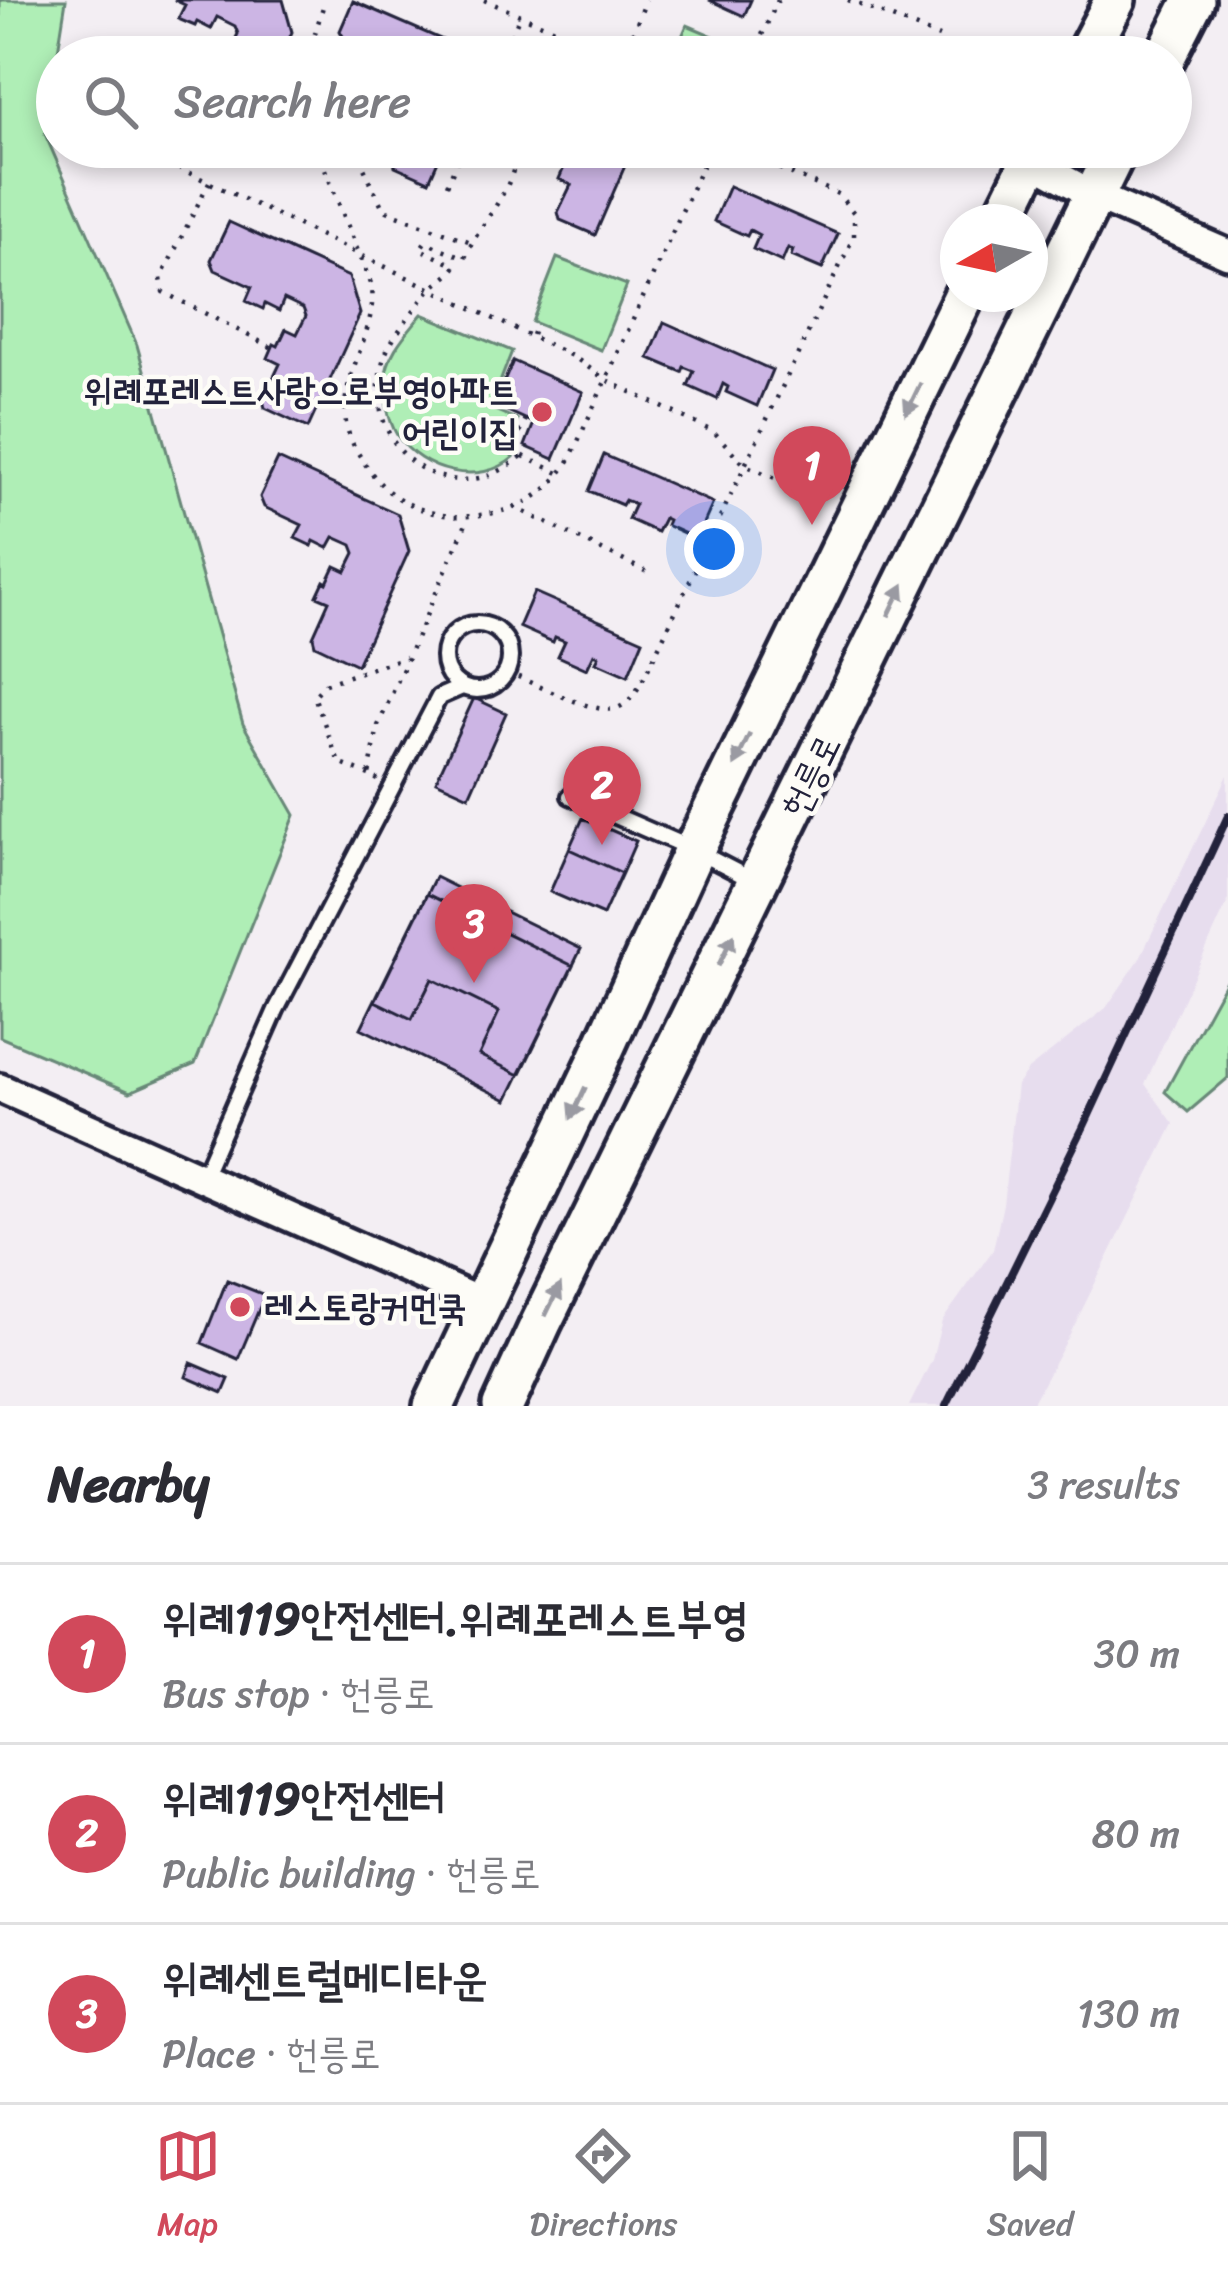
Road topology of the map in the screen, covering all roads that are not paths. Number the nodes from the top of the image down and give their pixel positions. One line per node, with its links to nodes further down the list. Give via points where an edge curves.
1 (1115, 0): 3 (main road)
2 (1194, 0): 4 (main road)
3 (1096, 36)
4 (1176, 36)
5 (1028, 168): 9 (main road)
6 (1055, 168): 8 (street)
7 (1108, 168): 8 (main road, 헌릉로)
8 (1094, 196): 10 (street); 15 (main road, 헌릉로, one-way to 8)
9 (1010, 204)
10 (1228, 254)
11 (956, 312): 14 (main road, 헌릉로, one-way to 14)
12 (462, 687): 12 (lane, via 443,660 449,639 466,626 489,626 509,651 507,672 482,691); 17 (lane, via 439,697 276,1010)
13 (570, 796): 14 (lane)
14 (694, 850): 15 (lane); 18 (main road, 헌릉로, one-way to 18)
15 (758, 883): 20 (main road, 헌릉로, one-way to 15)
16 (0, 1088): 17 (street)
17 (202, 1176): 18 (street)
18 (483, 1303): 19 (main road, 헌릉로)
19 (434, 1406)
20 (503, 1406)

